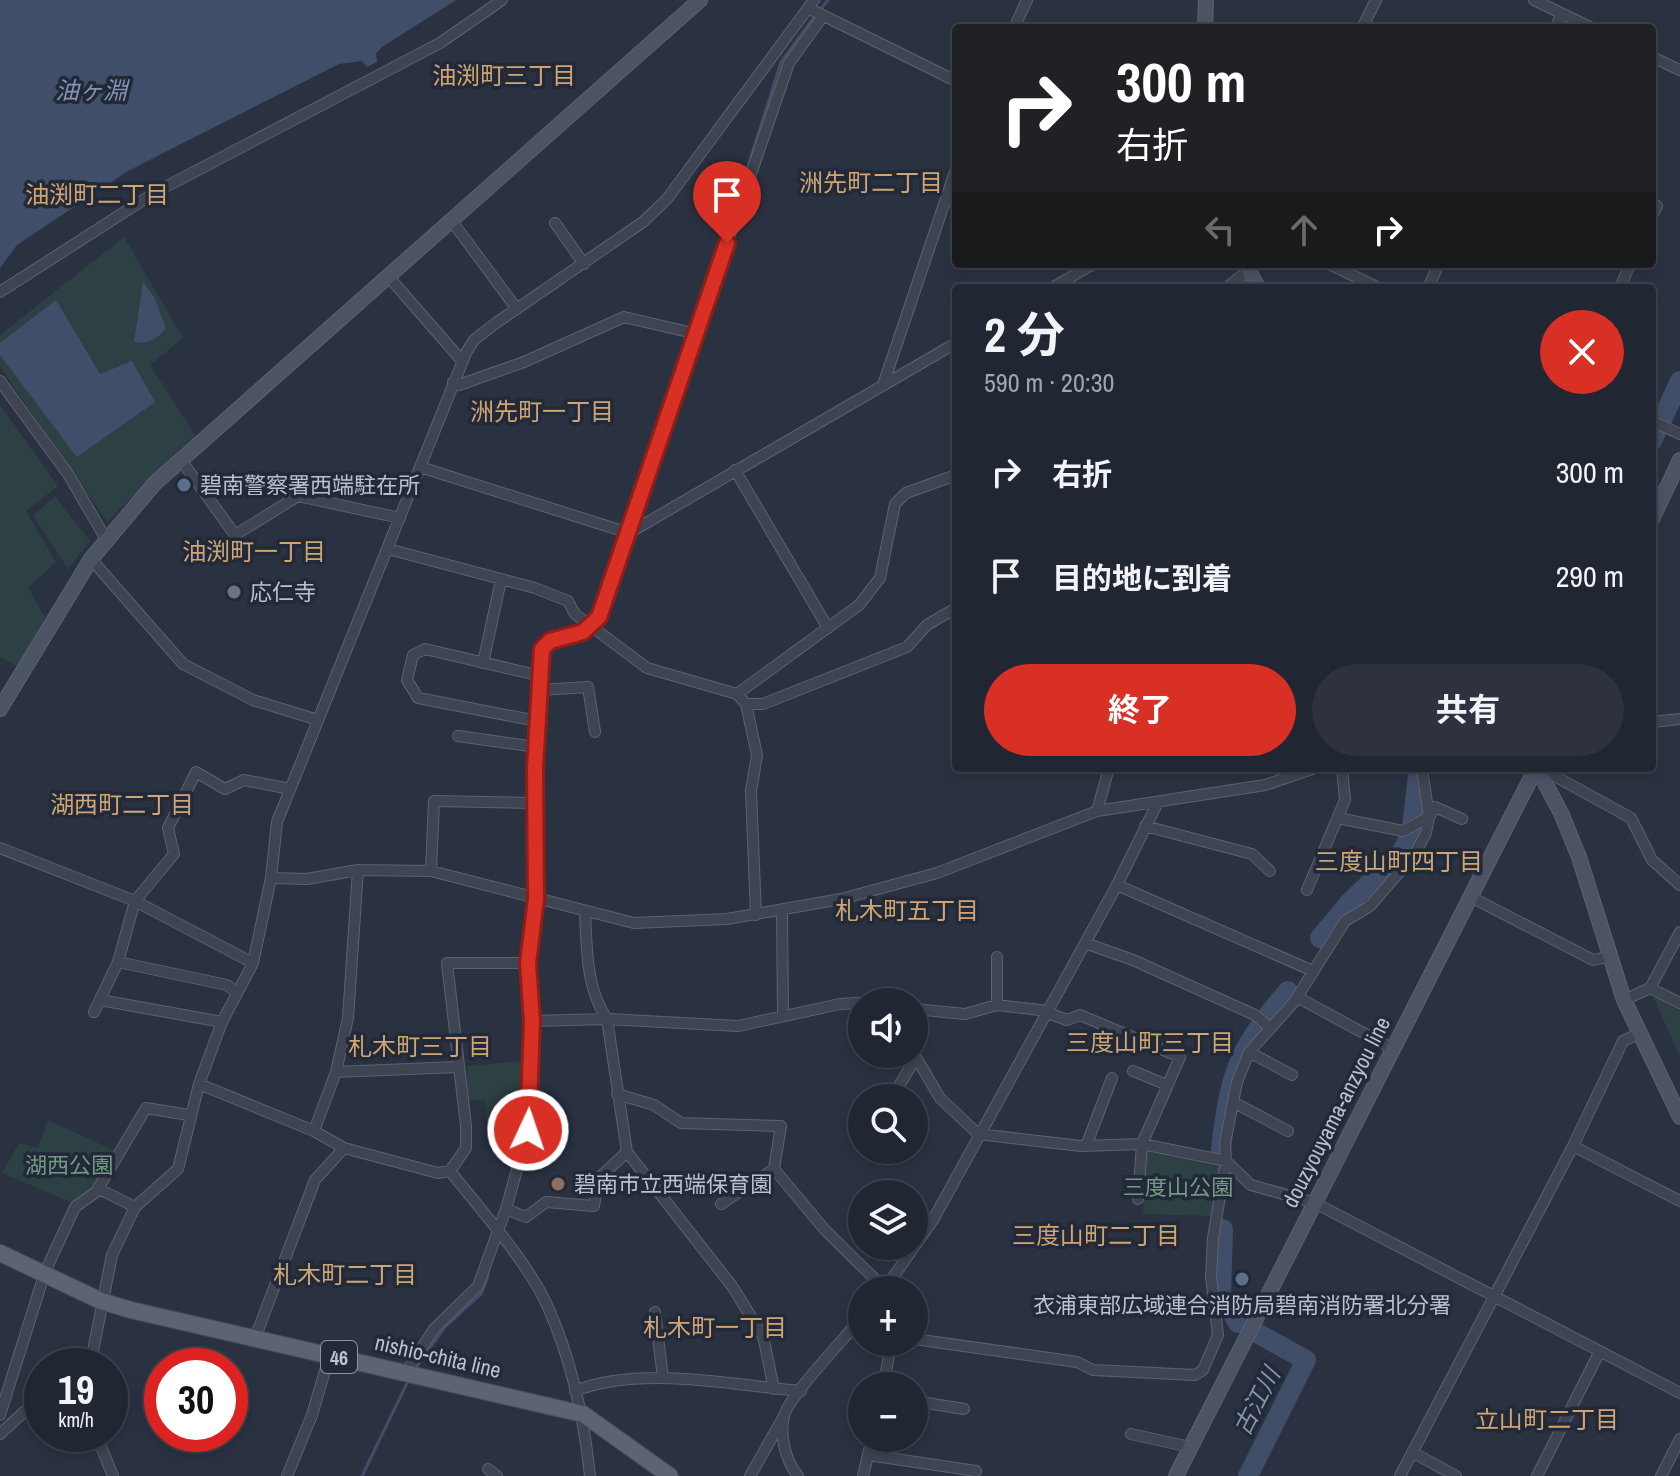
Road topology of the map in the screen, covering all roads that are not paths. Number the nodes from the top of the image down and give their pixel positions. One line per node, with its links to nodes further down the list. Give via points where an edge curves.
1 (502, 0): 29 (street, via 440,43 154,193)
2 (1027, 0): 10 (street)
3 (1206, 0): 11 (main road)
4 (1376, 0): 12 (street)
5 (1534, 0): 8 (street)
6 (698, 1): 19 (main road)
7 (811, 4): 9 (street); 21 (street, via 667,199)
8 (1562, 14): 13 (street); 14 (street)
9 (823, 16): 17 (street); 31 (street, via 789,63)
10 (1016, 24)
11 (1205, 24)
12 (1364, 24)
13 (1557, 24)
14 (1583, 24)
15 (1656, 59): 16 (street)
16 (1680, 70)
17 (952, 79)
18 (952, 181): 36 (street)
19 (451, 220): 25 (main road); 30 (street)
20 (555, 223): 21 (street)
21 (584, 264): 30 (street)
22 (1086, 268): 26 (street)
23 (1247, 268): 27 (street)
24 (1337, 268): 28 (street)
25 (388, 276): 33 (street); 39 (main road)
26 (1059, 284)
27 (1230, 284)
28 (1371, 284)
29 (0, 292)
30 (517, 309): 33 (street, via 474,340)
31 (697, 334): 35 (street, via 624,317 524,362 459,385); 46 (street)
32 (952, 345): 36 (street)
33 (462, 361): 35 (street)
34 (0, 381): 47 (street, via 68,474)
35 (453, 382): 41 (street)
36 (883, 385): 42 (street)
37 (1656, 423): 38 (street)
38 (1680, 434)
39 (181, 460): 45 (street, via 235,535 298,496); 47 (main road)
40 (1680, 460): 44 (main road)
41 (420, 467): 45 (street); 46 (street)
42 (735, 470): 46 (street); 53 (street)
43 (952, 476): 53 (street, via 906,493 895,504 880,578 859,605)
44 (1656, 511)
45 (400, 518): 48 (street)
46 (629, 533): 52 (street, via 599,617)
47 (106, 539): 49 (main road)
48 (388, 549): 50 (street); 61 (street)
49 (91, 559): 59 (main road); 61 (street, via 183,664 253,700)
50 (501, 580): 52 (street, via 568,601 575,614); 54 (street)
51 (952, 610): 58 (street, via 927,625 907,647 763,704)
52 (591, 624): 55 (street, via 583,632 544,644); 57 (street, via 647,668)
53 (828, 628): 57 (street)
54 (483, 663): 55 (street); 62 (street, via 425,649 413,655 407,680 418,698)
55 (541, 676): 56 (street)
56 (540, 690): 62 (street); 64 (street, via 588,687)
57 (737, 694): 58 (street)
58 (746, 704): 95 (street, via 757,755 751,791)
59 (0, 709)
60 (1680, 719): 63 (street)
61 (318, 720): 74 (street)
62 (537, 721): 66 (street)
63 (1656, 722)
64 (595, 732)
65 (458, 736): 66 (street)
66 (536, 747): 75 (street)
67 (1108, 772): 77 (street)
68 (1303, 772): 76 (street, via 1265,785)
69 (1342, 772): 79 (street, via 1345,800)
70 (1423, 772): 78 (street)
71 (1535, 772): 90 (main road, douzyouyama-anzyou line)
72 (1539, 772): 99 (main road, via 1579,857)
73 (1545, 772): 88 (street, via 1631,818 1652,860)
74 (290, 789): 86 (street, via 277,822); 92 (street, via 244,780 225,789 196,772 168,828 174,854)
75 (534, 803): 84 (street, via 434,801); 91 (street)
76 (1157, 804): 77 (street); 81 (street)
77 (1097, 811): 93 (street, via 937,873)
78 (1429, 817): 79 (street, via 1403,831); 80 (street, via 1435,807); 103 (street, via 1415,854 1370,906 1345,921)
79 (1338, 818): 89 (street)
80 (1462, 819)
81 (1145, 826): 85 (street, via 1252,854); 87 (street)
82 (1, 851): 92 (street)
83 (358, 870): 84 (street); 86 (street, via 307,879); 126 (street, via 348,1018)
84 (431, 871): 91 (street)
85 (1270, 871)
86 (271, 878): 101 (street)
87 (1117, 885): 97 (street); 103 (street)
88 (1680, 885)
89 (1307, 890)
90 (1471, 897): 99 (street, via 1593,960); 121 (main road, douzyouyama-anzyou line)
91 (536, 899): 94 (street); 102 (street)
92 (135, 901): 100 (street); 101 (street)
93 (782, 910): 95 (street); 115 (street)
94 (585, 913): 95 (street, via 656,925); 116 (street, via 589,974)
95 (756, 915)
96 (1680, 932): 104 (street)
97 (1085, 943): 114 (street); 119 (street, via 1255,1015)
98 (997, 957): 111 (street)
99 (1607, 957): 108 (main road)
100 (118, 962): 105 (street, via 227,985); 107 (street)
101 (253, 963): 105 (street)
102 (528, 963): 117 (street); 123 (street, via 447,963)
103 (1313, 971): 106 (street)
104 (1650, 988): 108 (street); 109 (street)
105 (236, 992): 118 (street)
106 (1297, 997): 119 (street); 121 (street)
107 (100, 1000): 113 (street); 118 (street)
108 (1624, 1000): 120 (main road)
109 (1680, 1003)
110 (848, 1004): 115 (street)
111 (997, 1005): 112 (street, via 965,1014); 114 (street)
112 (928, 1010)
113 (94, 1012)
114 (1048, 1012): 130 (street, via 1067,1020 1080,1015 1180,1057); 137 (street)
115 (783, 1016): 116 (street, via 738,1026)
116 (607, 1019): 117 (street); 131 (street)
117 (532, 1021): 152 (street, via 528,1130)
118 (222, 1022): 129 (street)
119 (1268, 1027): 122 (street)
120 (1638, 1034): 134 (main road); 140 (street, via 1623,1041)
121 (1393, 1049): 149 (main road, douzyouyama-anzyou line)
122 (1249, 1052): 127 (street); 132 (street)
123 (457, 1067): 126 (street); 145 (street, via 466,1148)
124 (922, 1068): 137 (street, via 940,1098)
125 (1133, 1071): 130 (street)
126 (336, 1072): 135 (street)
127 (1292, 1075)
128 (1112, 1078): 139 (street)
129 (199, 1084): 133 (street); 135 (street)
130 (1167, 1085): 138 (street)
131 (617, 1094): 142 (street); 144 (street, via 654,1105 681,1123 781,1126)
132 (1233, 1102): 136 (street); 143 (street)
133 (189, 1115): 146 (street, via 146,1108); 151 (street, via 178,1169)
134 (1680, 1117)
135 (314, 1131): 141 (street)
136 (1288, 1131)
137 (978, 1134): 139 (street); 157 (street, via 933,1220)
138 (1142, 1144): 139 (street); 143 (street); 147 (street)
139 (1086, 1146)
140 (1573, 1146): 148 (street); 158 (street)
141 (344, 1148): 145 (street, via 438,1173); 162 (street, via 315,1180)
142 (627, 1152): 152 (street, via 599,1178 594,1206 546,1202 526,1217); 169 (street, via 732,1286 763,1336)
143 (1226, 1161): 149 (street, via 1251,1185); 163 (street, via 1211,1277 1218,1335 1203,1370 1195,1375 1093,1370 1077,1362)
144 (774, 1169): 150 (street); 156 (street)
145 (450, 1171): 153 (street)
146 (99, 1189): 151 (street); 155 (street, via 75,1207)
147 (1138, 1199)
148 (1680, 1201)
149 (1315, 1203): 158 (street); 182 (main road, douzyouyama-anzyou line)
150 (721, 1204)
151 (135, 1207): 159 (street, via 112,1255)
152 (506, 1209): 153 (street)
153 (498, 1231): 167 (street, via 478,1286 434,1329); 170 (street, via 546,1303)
154 (0, 1253): 155 (main road, nishio-chita line / 46)
155 (45, 1272): 159 (main road, nishio-chita line / 46); 177 (street)
156 (871, 1276)
157 (895, 1276)
158 (1496, 1295): 165 (street); 185 (street)
159 (101, 1301): 162 (main road, nishio-chita line / 46); 164 (street)
160 (655, 1312): 168 (street)
161 (848, 1334): 171 (street)
162 (255, 1338): 166 (main road, nishio-chita line / 46)
163 (928, 1341)
164 (92, 1348)
165 (1600, 1351): 172 (street); 198 (street)
166 (330, 1354): 167 (main road, nishio-chita line / 46); 189 (street)
167 (407, 1371): 176 (main road, nishio-chita line / 46)
168 (663, 1378): 169 (street); 170 (street, via 594,1384)
169 (774, 1389): 171 (street)
170 (575, 1391): 176 (street)
171 (801, 1391): 178 (street)
172 (1680, 1393)
173 (928, 1403): 174 (street)
174 (964, 1409)
175 (24, 1412): 179 (street)
176 (583, 1414): 190 (street); 191 (main road, nishio-chita line / 46)
177 (0, 1415)
178 (784, 1416): 192 (street); 193 (street, via 785,1456)
179 (0, 1434)
180 (1131, 1434): 182 (street)
181 (1680, 1439): 199 (street)
182 (1190, 1447): 195 (main road, douzyouyama-anzyou line)
183 (103, 1452): 188 (street)
184 (869, 1452): 186 (street)
185 (1412, 1452): 196 (street); 197 (street)
186 (868, 1455): 187 (street); 194 (street)
187 (976, 1471)
188 (113, 1476)
189 (287, 1476)
190 (590, 1476)
191 (670, 1476)
192 (750, 1476)
193 (798, 1476)
194 (863, 1476)
195 (1176, 1476)
196 (1400, 1476)
197 (1456, 1476)
198 (1537, 1476)
199 (1661, 1476)

